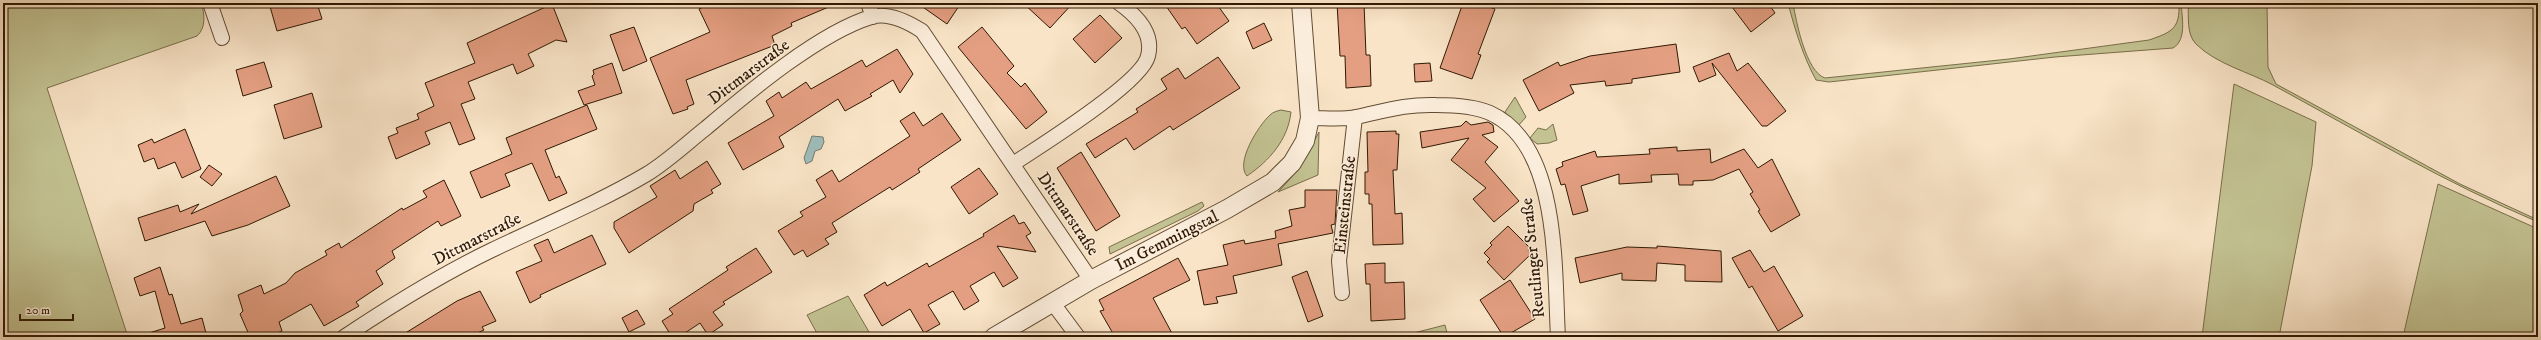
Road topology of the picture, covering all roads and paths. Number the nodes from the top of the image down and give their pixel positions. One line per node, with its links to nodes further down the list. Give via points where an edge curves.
1 (210, 3): 6 (street)
2 (868, 3): 5 (street)
3 (1119, 3): 9 (street, via 1139,20 1149,41 1148,56 1142,69 1109,98)
4 (1301, 3): 8 (street)
5 (873, 17): 9 (street, Dittmarstraße, via 884,16 908,22 922,32); 13 (street, Dittmarstraße, via 839,31 802,55 739,100 649,173 584,208 463,265 401,299)
6 (222, 38)
7 (1355, 117): 8 (street, Reutlinger Straße); 11 (street, Einsteinstraße, via 1339,261); 16 (street, Reutlinger Straße, via 1411,105 1465,107 1490,114 1522,141 1541,175 1546,196 1553,247)
8 (1310, 118): 10 (street, Im Gemmingstal, via 1306,141 1292,163 1273,182)
9 (1013, 164): 10 (street, Dittmarstraße)
10 (1091, 280): 12 (street, Im Gemmingstal)
11 (1342, 293)
12 (1052, 302): 14 (street, Im Gemmingstal); 15 (street)
13 (344, 337)
14 (994, 337)
15 (1078, 337)
16 (1558, 337)

